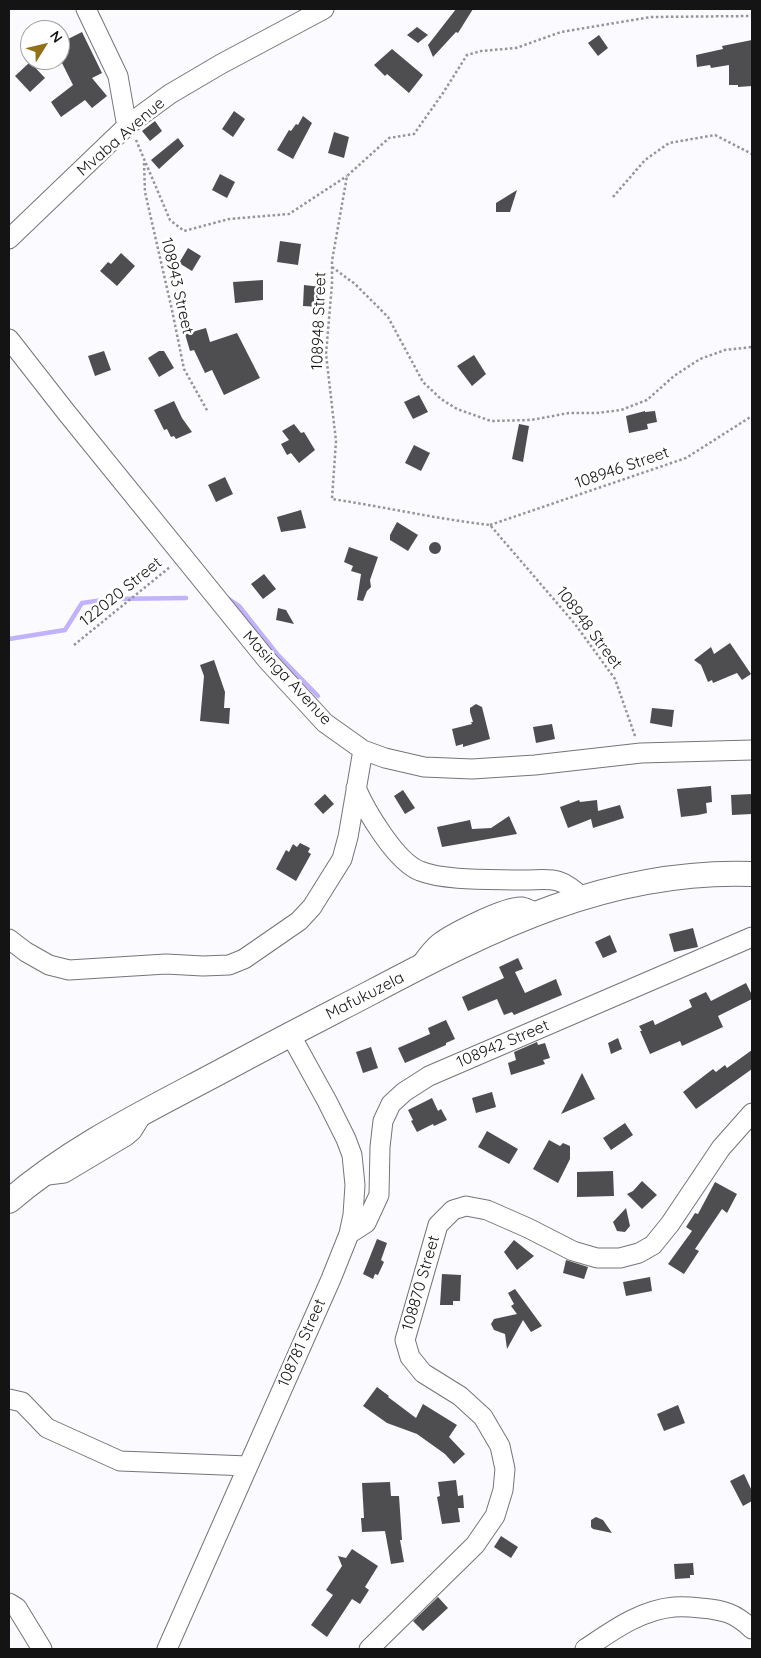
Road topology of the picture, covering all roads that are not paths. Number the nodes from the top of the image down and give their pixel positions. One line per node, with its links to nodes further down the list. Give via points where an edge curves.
1 (86, 9): 3 (street, via 118,76)
2 (324, 9): 3 (street, Mvaba Avenue, via 199,76)
3 (128, 126): 4 (street, Mvaba Avenue)
4 (9, 239)
5 (9, 339): 6 (street, Masinga Avenue, via 267,660 326,723)
6 (363, 750): 7 (street, Masinga Avenue, via 424,767 472,769 641,753); 8 (street)
7 (752, 750)
8 (356, 788): 10 (street, via 378,828 400,855 419,871 469,878 549,879 566,884); 12 (street, via 342,859 312,907 299,921 244,959 229,965 166,964 69,970 49,965)
9 (752, 874): 10 (main road, Mafukuzela, via 667,878)
10 (582, 897): 13 (main road, Mafukuzela, via 463,945)
11 (752, 937): 16 (street, 108942 Street, via 429,1076 404,1092 391,1104 383,1121 379,1195 366,1222)
12 (9, 939)
13 (290, 1034): 15 (main road, Mafukuzela, via 94,1140); 16 (street, 108781 Street, via 352,1155 355,1198)
14 (752, 1112): 23 (street, 108870 Street, via 721,1148 670,1224 653,1245 639,1253 620,1258 597,1258 573,1251 486,1210 466,1206 453,1210 438,1225 405,1340 410,1357 423,1373 460,1396 483,1417 500,1446 503,1490 495,1516 475,1545)
15 (9, 1201)
16 (349, 1234): 18 (street, 108781 Street)
17 (9, 1399): 18 (street, via 22,1402 48,1428 120,1461)
18 (248, 1466): 22 (street, 108781 Street)
19 (9, 1603): 21 (street, via 18,1608)
20 (752, 1629): 24 (street, via 743,1620 722,1610 674,1606 622,1624)
21 (42, 1649)
22 (167, 1649)
23 (369, 1649)
24 (585, 1649)

